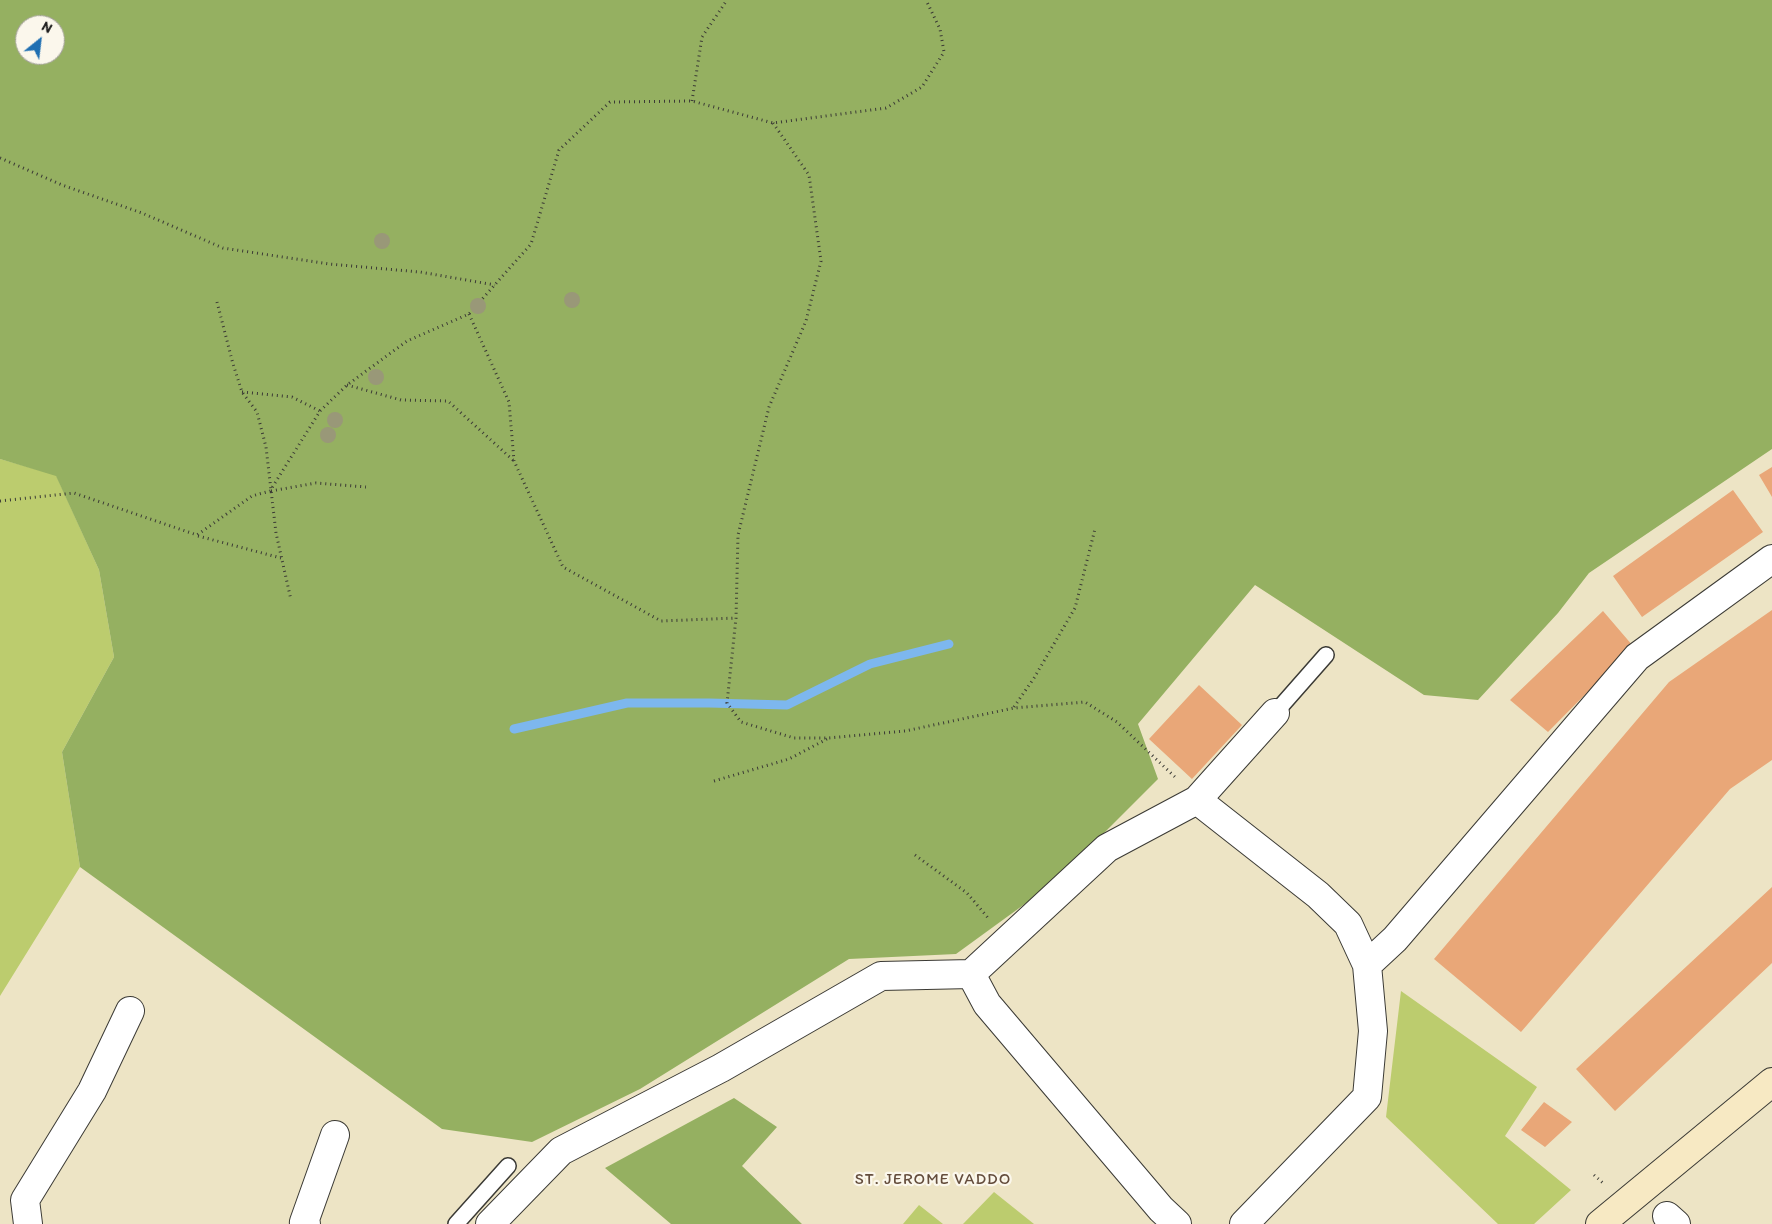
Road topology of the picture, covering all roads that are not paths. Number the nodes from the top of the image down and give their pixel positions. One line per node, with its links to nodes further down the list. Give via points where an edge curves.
1 (1772, 559): 5 (street, via 1637,657 1395,939)
2 (1326, 655): 3 (lane)
3 (1274, 713): 4 (street)
4 (1197, 800): 5 (street, via 1324,901 1348,924); 6 (street, via 1108,848)
5 (1367, 965): 16 (street, via 1373,1031 1367,1097)
6 (971, 974): 14 (street, via 881,976 721,1068 560,1151); 15 (street, via 987,1004)
7 (130, 1011): 11 (street, via 92,1091 25,1200)
8 (1772, 1082): 17 (main road)
9 (335, 1135): 12 (street, via 304,1222)
10 (508, 1166): 13 (lane)
11 (28, 1224)
12 (306, 1224)
13 (456, 1224)
14 (490, 1224)
15 (1177, 1224)
16 (1244, 1224)
17 (1600, 1224)

